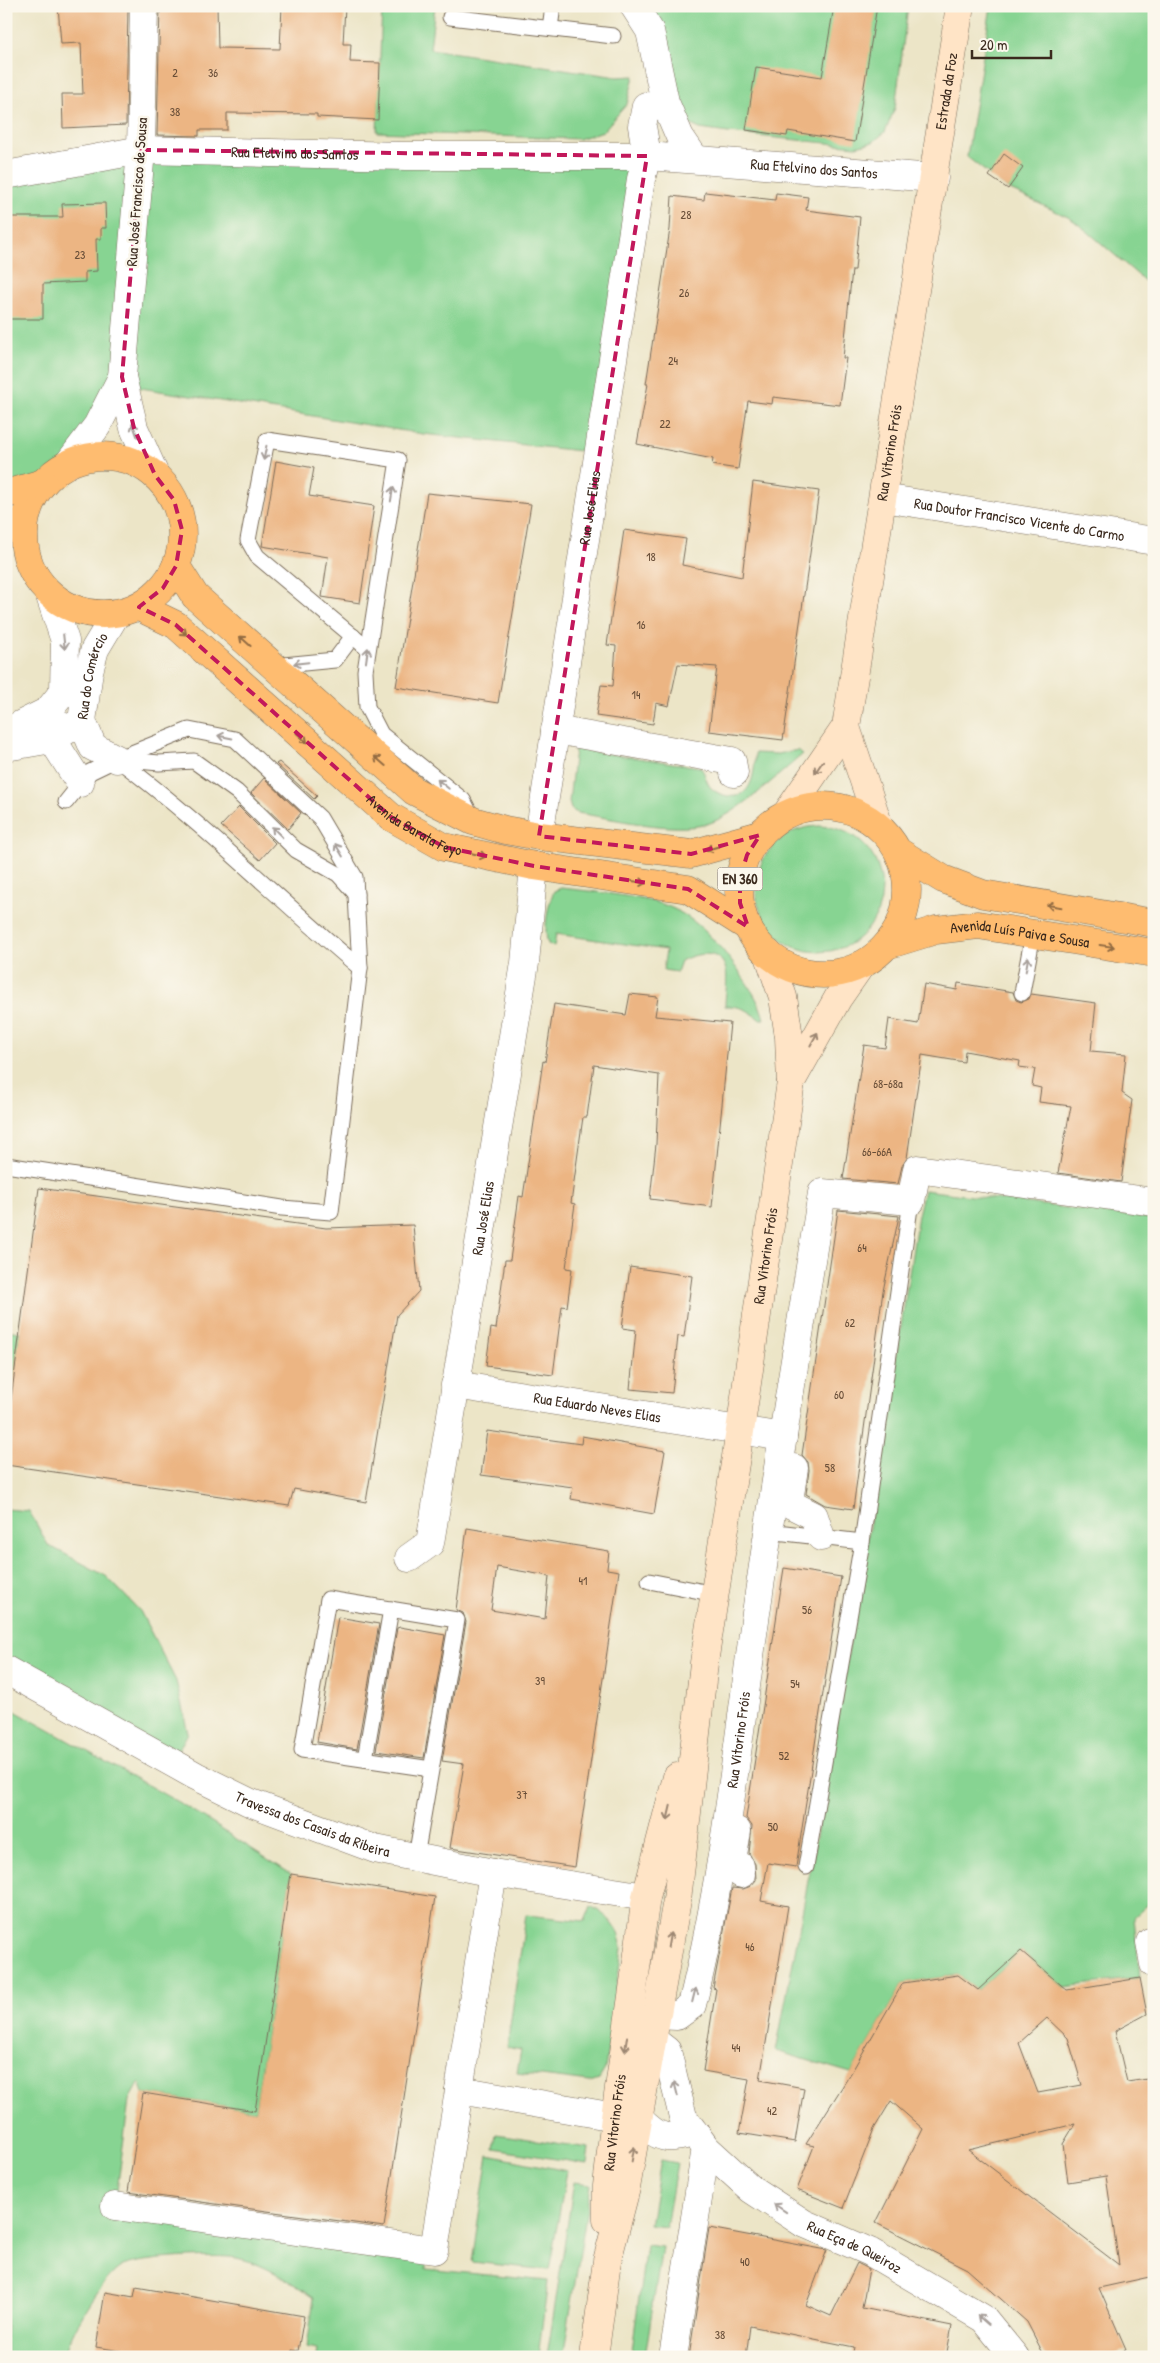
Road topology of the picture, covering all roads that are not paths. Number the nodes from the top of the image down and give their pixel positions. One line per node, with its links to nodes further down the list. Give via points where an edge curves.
1 (144, 6): 9 (street, Rua José Francisco de Sousa)
2 (552, 6): 6 (lane)
3 (634, 6): 8 (street, via 650,31 659,74)
4 (960, 6): 14 (main road, Estrada da Foz / EN 360)
5 (450, 17): 6 (lane)
6 (550, 28): 7 (lane)
7 (613, 36)
8 (656, 104): 10 (street, via 614,143); 11 (street); 12 (street, Rua José Elias, via 642,126)
9 (142, 150): 10 (street, Rua Etelvino dos Santos); 13 (street, Rua Etelvino dos Santos); 15 (street, Rua José Francisco de Sousa)
10 (585, 156): 12 (street, Rua Etelvino dos Santos)
11 (695, 159): 12 (street, Rua Etelvino dos Santos); 14 (street, Rua Etelvino dos Santos)
12 (644, 168): 33 (street, Rua José Elias)
13 (6, 175)
14 (934, 178): 20 (main road, Rua Vitorino Fróis / EN 360)
15 (122, 377): 16 (street, Rua José Francisco de Sousa, via 97,426); 17 (street, Rua José Francisco de Sousa, one-way to 15, via 134,428)
16 (68, 464): 17 (main road, via 90,457 113,456 135,462); 18 (main road)
17 (155, 475): 23 (main road, via 166,486 180,514 182,548)
18 (43, 483): 19 (main road); 24 (main road, via 27,510 24,525 23,541)
19 (6, 494)
20 (883, 498): 21 (street, Rua Doutor Francisco Vicente do Carmo); 32 (main road, Rua Vitorino Fróis / EN 360)
21 (1154, 541)
22 (6, 558): 24 (main road)
23 (176, 566): 26 (main road, via 163,588); 29 (main road, Avenida Barata Feyo, one-way to 23, via 195,596)
24 (31, 570): 25 (main road)
25 (50, 596): 26 (main road, via 70,608 93,615); 30 (street, Rua do Comércio, one-way to 30, via 65,641)
26 (127, 611): 31 (street, Rua do Comércio, via 95,649); 46 (main road, Avenida Barata Feyo, one-way to 46, via 176,625 391,818 444,847)
27 (353, 636): 28 (lane); 28 (lane, one-way to 27, via 398,460 267,440 248,540 257,556); 29 (lane, one-way to 29, via 335,660)
28 (368, 649): 41 (lane, one-way to 28, via 462,800 380,734 367,707 365,671)
29 (273, 666): 41 (main road, Avenida Barata Feyo, one-way to 29, via 414,791)
30 (64, 691): 34 (street, Rua do Comércio, via 48,711); 35 (street)
31 (82, 722): 35 (street, Rua do Comércio); 37 (street, via 93,746)
32 (846, 727): 40 (main road, Rua Vitorino Fróis / EN 360, one-way to 40); 42 (main road, Rua Vitorino Fróis / EN 360)
33 (555, 730): 38 (street, via 732,761); 44 (street, Rua José Elias)
34 (6, 732)
35 (52, 739): 36 (street, Rua do Comércio); 39 (street)
36 (6, 747)
37 (117, 759): 39 (lane, via 90,772); 47 (lane, one-way to 37, via 338,874 296,850 237,792 194,761 159,764); 47 (lane, one-way to 37, via 355,877 320,818 235,739 189,730); 55 (lane, via 170,798)
38 (734, 773)
39 (73, 793)
40 (786, 813): 42 (main road, EN 360, via 810,806 834,806 858,813); 43 (main road, EN 360)
41 (473, 821): 44 (main road, Avenida Barata Feyo)
42 (879, 826): 45 (main road, EN 360)
43 (760, 835): 44 (main road, Avenida Barata Feyo, one-way to 44, via 691,854); 49 (main road, EN 360, via 747,855 740,878 740,903)
44 (539, 836)
45 (899, 852): 48 (main road, Avenida Luís Paiva e Sousa, one-way to 45, via 983,894 943,879); 51 (main road, EN 360, via 906,876 907,901 900,924)
46 (534, 866): 49 (main road, Avenida Barata Feyo, one-way to 49, via 688,889); 62 (street, Rua José Elias, via 526,963)
47 (356, 894): 55 (lane)
48 (1154, 923)
49 (748, 927): 53 (main road, EN 360)
50 (1032, 934): 51 (main road, Avenida Luís Paiva e Sousa, via 978,925 936,930); 52 (main road, Avenida Luís Paiva e Sousa, one-way to 52); 56 (lane, one-way to 50)
51 (887, 945): 54 (main road, EN 360)
52 (1154, 953)
53 (768, 954): 54 (main road, EN 360, via 789,967 813,973 838,973); 57 (main road, Rua Vitorino Fróis / EN 360, via 783,997)
54 (861, 965): 57 (main road, Rua Vitorino Fróis / EN 360, one-way to 54, via 838,998)
55 (360, 968): 58 (lane, via 331,1212 282,1208)
56 (1022, 993)
57 (791, 1082): 63 (main road, Rua Vitorino Fróis / EN 360)
58 (6, 1165)
59 (911, 1201): 60 (street, via 917,1169); 61 (street); 67 (lane)
60 (1154, 1202)
61 (828, 1205): 64 (street, Rua Vitorino Fróis); 66 (street, via 790,1496 792,1505 814,1516)
62 (455, 1385): 63 (street, Rua Eduardo Neves Elias); 68 (street, Rua José Elias, via 430,1543)
63 (740, 1431): 64 (street); 71 (main road, Rua Vitorino Fróis / EN 360)
64 (782, 1437): 65 (street, Rua Vitorino Fróis)
65 (768, 1531): 66 (lane); 83 (street, Rua Vitorino Fróis, one-way to 65, via 692,2005 700,1974 718,1880)
66 (821, 1537): 67 (lane)
67 (862, 1542): 79 (lane)
68 (409, 1558)
69 (776, 1578): 78 (street)
70 (649, 1581): 71 (lane)
71 (715, 1594): 73 (main road, Rua Vitorino Fróis / EN 360)
72 (390, 1609): 75 (lane); 75 (lane, via 328,1599 302,1750); 76 (lane, via 457,1620)
73 (704, 1663): 81 (main road, Rua Vitorino Fróis / EN 360, one-way to 81); 82 (main road, Rua Vitorino Fróis / EN 360)
74 (6, 1670): 77 (street, Travessa dos Casais da Ribeira, via 196,1776 250,1802 375,1849)
75 (365, 1759): 76 (lane)
76 (431, 1769): 77 (lane)
77 (416, 1857): 80 (street, Travessa dos Casais da Ribeira)
78 (737, 1867)
79 (806, 1867)
80 (493, 1873): 81 (street, Travessa dos Casais da Ribeira); 84 (street)
81 (646, 1897): 82 (main road); 85 (main road, Rua Vitorino Fróis / EN 360, one-way to 85)
82 (677, 1900): 83 (main road, Rua Vitorino Fróis / EN 360, one-way to 82)
83 (655, 2027): 85 (main road, Rua Vitorino Fróis / EN 360); 86 (street, one-way to 83, via 667,2050)
84 (459, 2090): 85 (street); 87 (street, via 434,2250)
85 (627, 2118): 86 (street); 88 (main road, Rua Vitorino Fróis / EN 360, via 607,2186 607,2261)
86 (695, 2133): 89 (street); 90 (street, Rua Eça de Queiroz, one-way to 86, via 984,2319 870,2252 803,2223 751,2189)
87 (115, 2206)
88 (594, 2357)
89 (673, 2357)
90 (1015, 2357)

